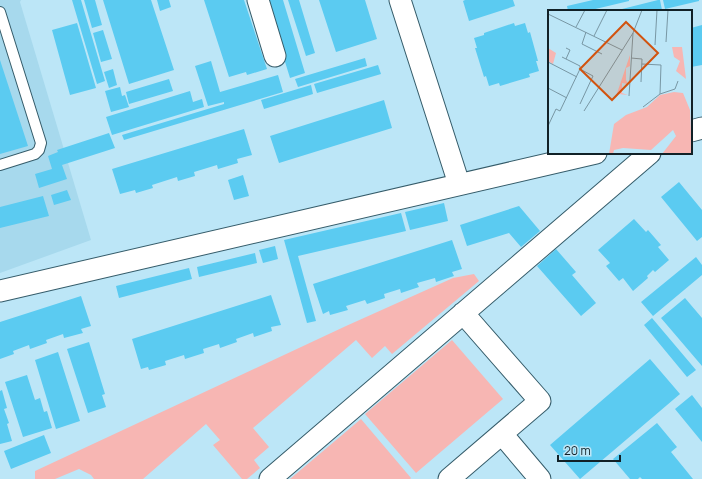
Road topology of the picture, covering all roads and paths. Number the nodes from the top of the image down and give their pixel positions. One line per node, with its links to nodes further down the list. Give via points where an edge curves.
1 (258, 0): 4 (street)
2 (400, 0): 10 (street)
3 (0, 12): 9 (lane, via 40,143 35,154)
4 (275, 56)
5 (702, 128): 6 (street)
6 (692, 131)
7 (592, 154): 10 (street)
8 (649, 154): 12 (street)
9 (0, 165)
10 (459, 184): 11 (street)
11 (0, 291)
12 (463, 313): 13 (street, via 540,401); 14 (street)
13 (502, 434): 15 (street); 16 (street)
14 (270, 479)
15 (449, 479)
16 (540, 479)

